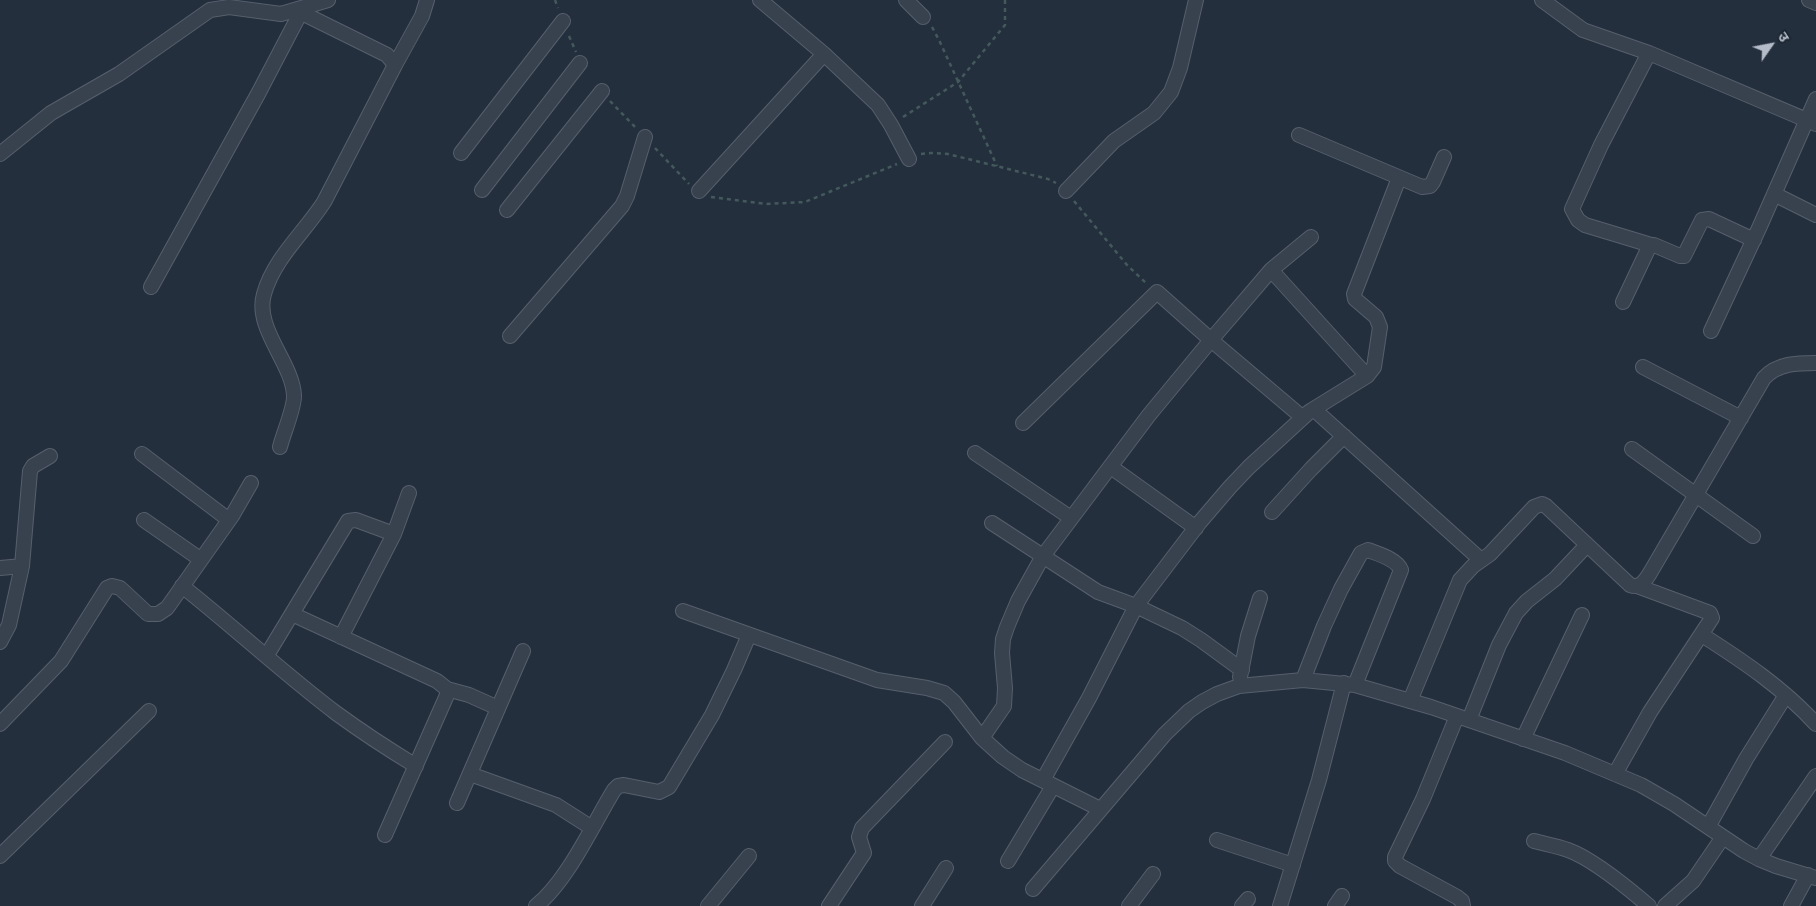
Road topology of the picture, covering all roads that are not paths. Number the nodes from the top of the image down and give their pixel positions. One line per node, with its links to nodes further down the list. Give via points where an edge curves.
1 (328, 0): 9 (street)
2 (427, 0): 15 (street, via 422,16)
3 (760, 0): 13 (street)
4 (906, 0): 10 (street)
5 (1196, 0): 28 (street, via 1171,92 1154,113 1114,141)
6 (1542, 0): 12 (street, via 1583,30)
7 (1809, 0): 8 (street)
8 (1816, 3)
9 (302, 10): 15 (street, via 387,55); 22 (street, via 281,14 229,7 210,10 119,74 51,113); 36 (street)
10 (923, 17)
11 (563, 21): 21 (street)
12 (1649, 53): 18 (street); 34 (street, via 1572,209 1585,225)
13 (824, 54): 24 (street, via 878,105); 27 (street)
14 (580, 63): 26 (street)
15 (395, 65): 48 (street, via 324,202 284,253 264,293 262,315 294,394)
16 (602, 91): 30 (street)
17 (1816, 99): 18 (street)
18 (1811, 122): 29 (street)
19 (1299, 135): 25 (street)
20 (645, 137): 39 (street, via 622,206)
21 (461, 153)
22 (0, 154)
23 (1444, 157): 25 (street, via 1430,186 1422,187)
24 (909, 159)
25 (1398, 178): 43 (street, via 1354,294 1355,299 1376,317 1380,327 1374,366)
26 (482, 190)
27 (700, 191)
28 (1066, 191)
29 (1774, 194): 31 (street); 33 (street)
30 (507, 210)
31 (1816, 215)
32 (1311, 237): 35 (street)
33 (1754, 240): 34 (street, via 1705,219 1700,222 1684,256); 38 (street)
34 (1651, 244): 37 (street)
35 (1272, 270): 40 (street); 43 (street)
36 (151, 287)
37 (1623, 302)
38 (1711, 331)
39 (510, 336)
40 (1211, 340): 44 (street); 46 (street, via 1157,292); 53 (street)
41 (1816, 364): 45 (street, via 1787,365 1770,372)
42 (1644, 367): 45 (street)
43 (1367, 376): 44 (street)
44 (1307, 414): 47 (street, via 1318,413); 62 (street, via 1250,467)
45 (1741, 418): 56 (street)
46 (1023, 423)
47 (1344, 436): 57 (street); 68 (street)
48 (280, 447)
49 (1632, 448): 56 (street)
50 (975, 453): 58 (street)
51 (142, 454): 60 (street)
52 (50, 456): 69 (street, via 30,471)
53 (1111, 466): 58 (street); 62 (street)
54 (251, 482): 60 (street)
55 (410, 492): 63 (street)
56 (1696, 495): 64 (street); 72 (street, via 1650,573)
57 (1272, 512)
58 (1071, 518): 66 (street)
59 (144, 520): 67 (street)
60 (229, 520): 67 (street)
61 (992, 523): 66 (street)
62 (1196, 528): 74 (street)
63 (394, 534): 76 (street, via 356,520 348,521); 80 (street)
64 (1753, 536)
65 (1587, 545): 68 (street, via 1542,504 1534,507 1490,554); 72 (street, via 1630,585); 93 (street, via 1516,613)
66 (1043, 556): 74 (street, via 1098,592); 96 (street, via 1007,627 1002,653 1004,706)
67 (200, 559): 71 (street)
68 (1480, 560): 90 (street, via 1458,586)
69 (22, 566): 70 (street); 81 (street, via 9,625)
70 (0, 568)
71 (182, 586): 83 (street); 94 (street, via 167,608 153,615 120,588 107,588 61,661)
72 (1637, 586): 79 (street, via 1710,613 1712,618)
73 (1260, 598): 84 (street)
74 (1136, 606): 84 (street, via 1182,628); 103 (street)
75 (683, 611): 78 (street)
76 (292, 614): 80 (street); 83 (street)
77 (1582, 616): 97 (street)
78 (749, 635): 96 (street, via 877,680 944,693); 107 (street, via 712,715 669,787 659,792 618,786)
79 (1702, 635): 89 (street); 101 (street, via 1650,712)
80 (341, 637): 88 (street, via 437,681)
81 (0, 642)
82 (523, 651): 91 (street)
83 (266, 656): 99 (street, via 335,712)
84 (1242, 670): 87 (street)
85 (1303, 680): 86 (street); 86 (street, via 1341,589 1361,553 1368,550 1396,563 1401,570); 87 (street)
86 (1350, 684): 90 (street); 116 (street)
87 (1239, 686): 105 (street, via 1217,694 1189,711)
88 (447, 689): 91 (street); 99 (street)
89 (1786, 695): 95 (street); 106 (street)
90 (1410, 701): 93 (street)
91 (498, 708): 100 (street)
92 (149, 711): 112 (street)
93 (1463, 718): 97 (street); 127 (street, via 1395,857 1400,866 1457,897)
94 (0, 724)
95 (1816, 724)
96 (982, 738): 103 (street, via 1003,757)
97 (1524, 738): 101 (street)
98 (945, 742): 123 (street, via 862,828 859,837 864,853)
99 (416, 766): 108 (street)
100 (470, 774): 104 (street); 107 (street, via 556,805)
101 (1615, 774): 106 (street, via 1641,785)
102 (1816, 776): 114 (street)
103 (1048, 783): 105 (street); 115 (street)
104 (457, 803)
105 (1100, 809): 120 (street)
106 (1708, 827): 109 (street)
107 (592, 828): 121 (street, via 565,874)
108 (385, 835)
109 (1723, 837): 114 (street); 129 (street, via 1693,882)
110 (1217, 840): 116 (street)
111 (1534, 841): 128 (street, via 1578,854)
112 (0, 856)
113 (749, 856): 122 (street)
114 (1760, 859): 119 (street)
115 (1008, 861)
116 (1293, 865): 126 (street)
117 (946, 868): 124 (street)
118 (1154, 874): 125 (street)
119 (1812, 876): 130 (street)
120 (1032, 889)
121 (539, 905)
122 (708, 906)
123 (830, 906)
124 (922, 906)
125 (1129, 906)
126 (1280, 906)
127 (1463, 906)
128 (1649, 906)
129 (1665, 906)
130 (1791, 906)

